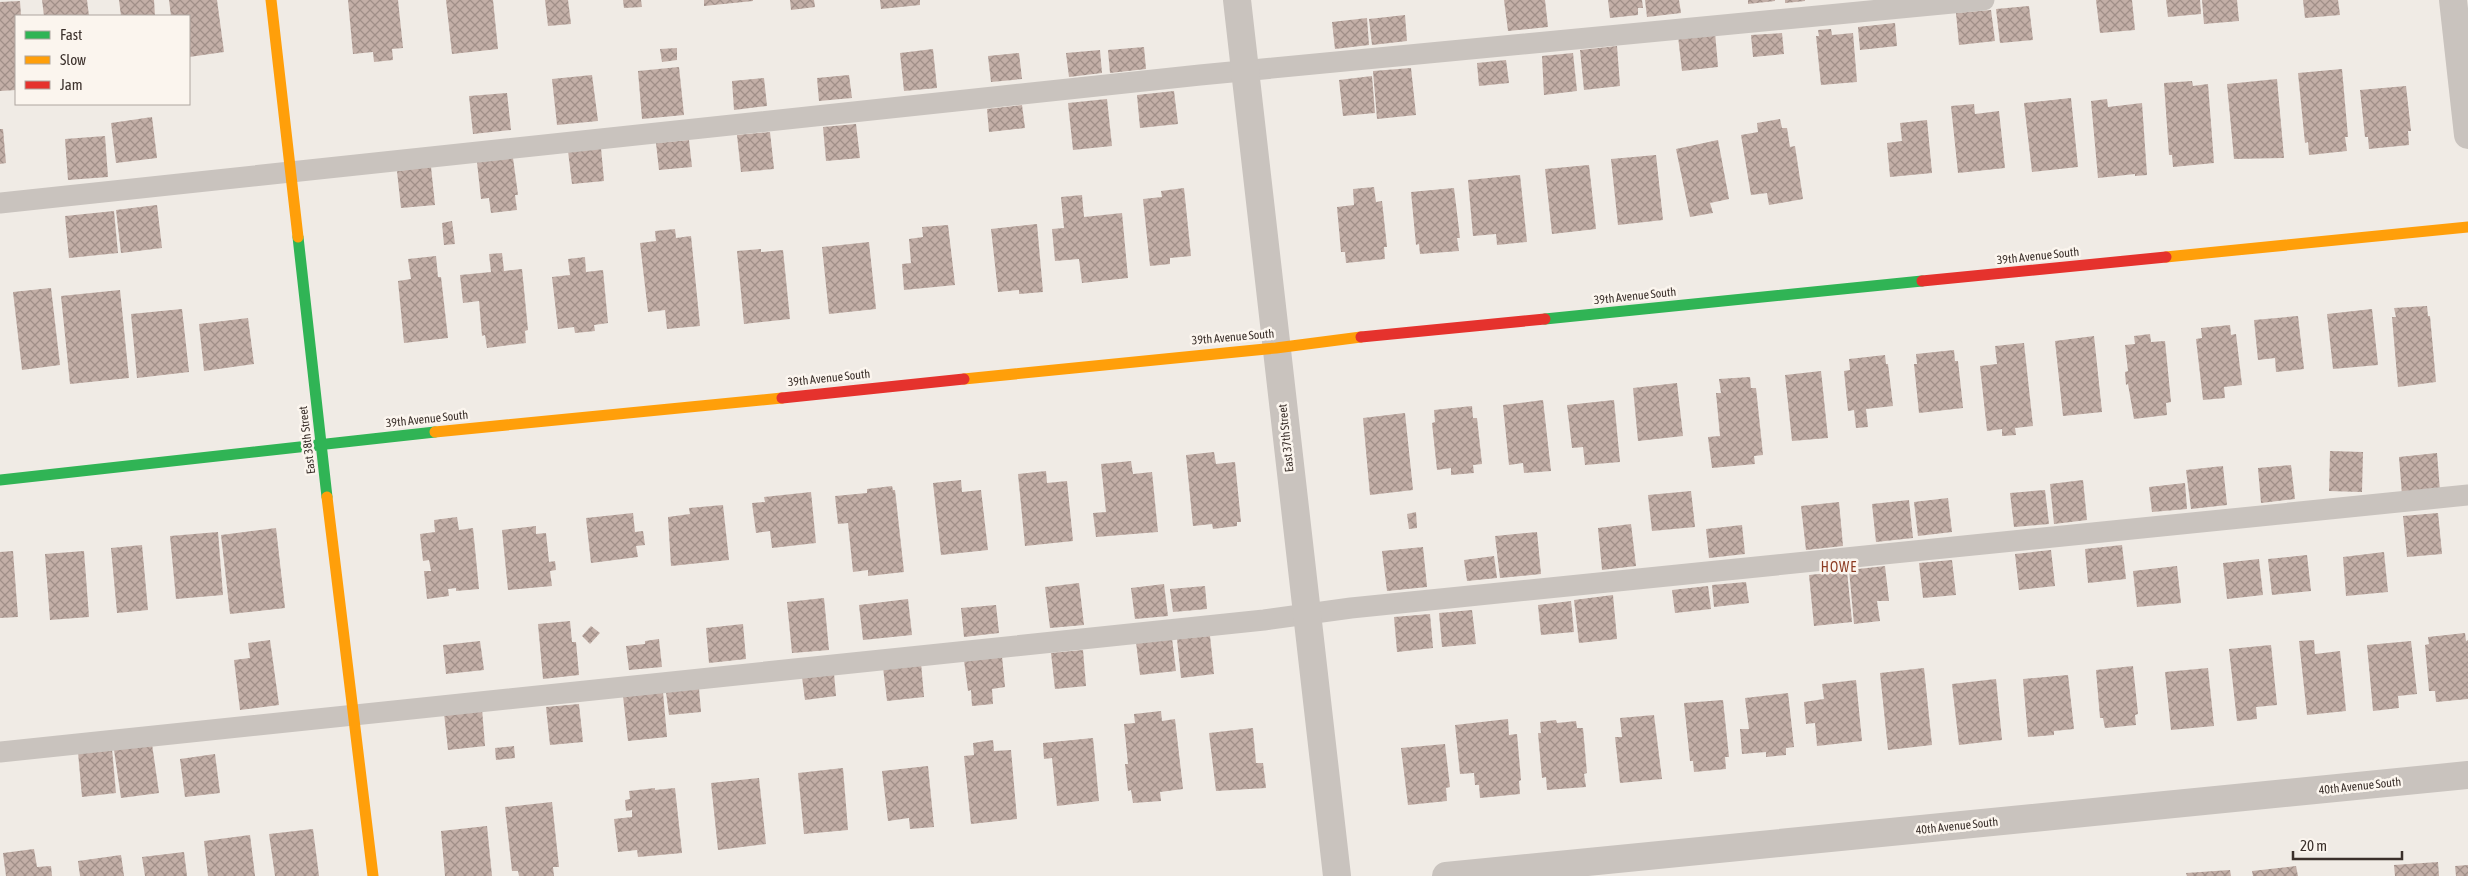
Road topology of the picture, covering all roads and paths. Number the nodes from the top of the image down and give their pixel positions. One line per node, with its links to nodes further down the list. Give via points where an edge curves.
1 (271, 0): 7 (street, East 38th Street)
2 (1237, 0): 5 (street, East 37th Street)
3 (1984, 0): 5 (lane)
4 (2453, 0): 6 (street)
5 (1246, 71): 7 (lane); 10 (street, East 37th Street)
6 (2468, 134)
7 (291, 172): 8 (lane); 11 (street, East 38th Street)
8 (0, 203)
9 (2468, 227): 10 (street, 39th Avenue South, via 1310,342)
10 (1276, 348): 11 (street, 39th Avenue South); 14 (street, East 37th Street)
11 (322, 445): 12 (street, 39th Avenue South); 15 (street, East 38th Street)
12 (0, 480)
13 (2468, 495): 14 (lane)
14 (1305, 614): 15 (lane); 19 (street, East 37th Street)
15 (353, 716): 16 (lane); 18 (street, East 38th Street)
16 (0, 752)
17 (2468, 775): 20 (street, 40th Avenue South)
18 (373, 876)
19 (1337, 876)
20 (1446, 876)

